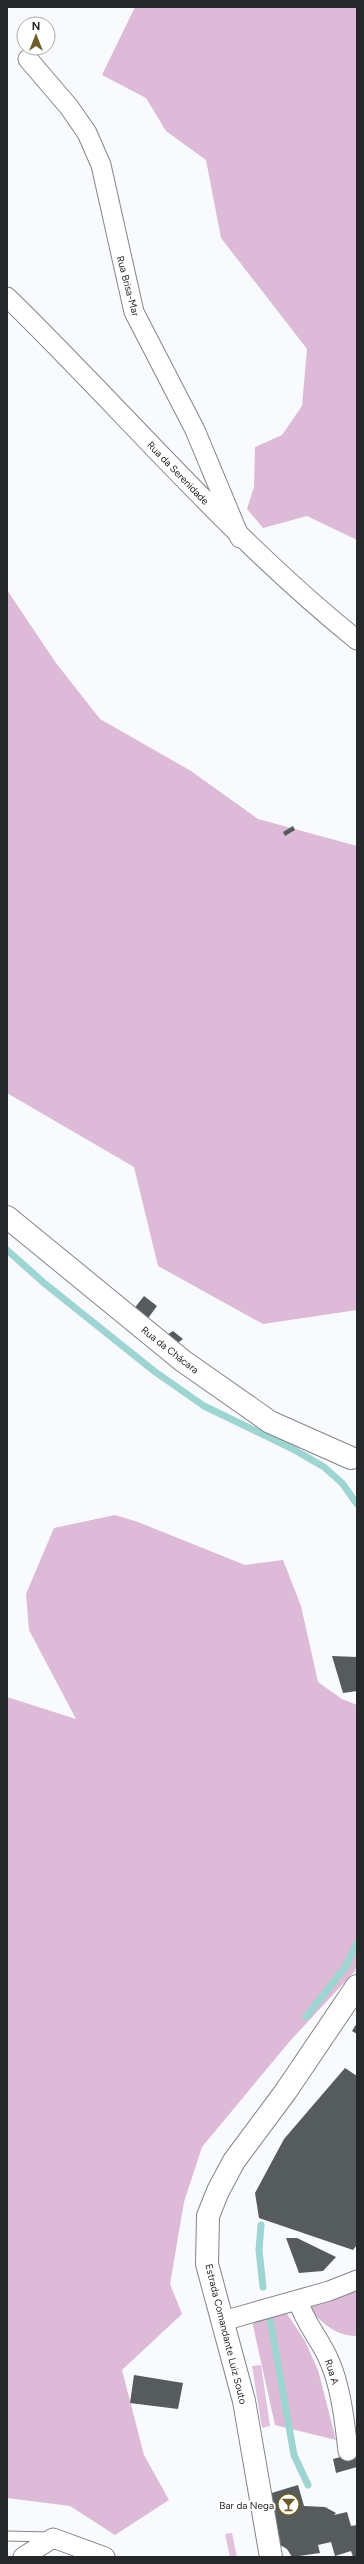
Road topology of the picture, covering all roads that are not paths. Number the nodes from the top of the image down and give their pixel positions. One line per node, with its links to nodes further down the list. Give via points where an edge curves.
1 (28, 59): 3 (street, Rua Brisa-Mar, via 69,107 101,164 134,312 195,430)
2 (7, 297): 3 (street, Rua da Serenidade, via 60,348)
3 (240, 538): 4 (street, Rua da Serenidade)
4 (357, 640)
5 (7, 1217): 6 (street, Rua da Chácara, via 183,1361 270,1422)
6 (355, 1462)
7 (357, 1986): 10 (street, Estrada Comandante Luiz Souto, via 286,2091 234,2161 208,2216 207,2264)
8 (357, 2280): 9 (street)
9 (298, 2300): 10 (street); 11 (street, Rua A, via 301,2312 330,2361 346,2427)
10 (223, 2321): 16 (street, Estrada Comandante Luiz Souto, via 244,2401)
11 (348, 2452)
12 (7, 2536): 13 (lane)
13 (53, 2538): 14 (street); 15 (street)
14 (23, 2557)
15 (105, 2557)
16 (271, 2557)

